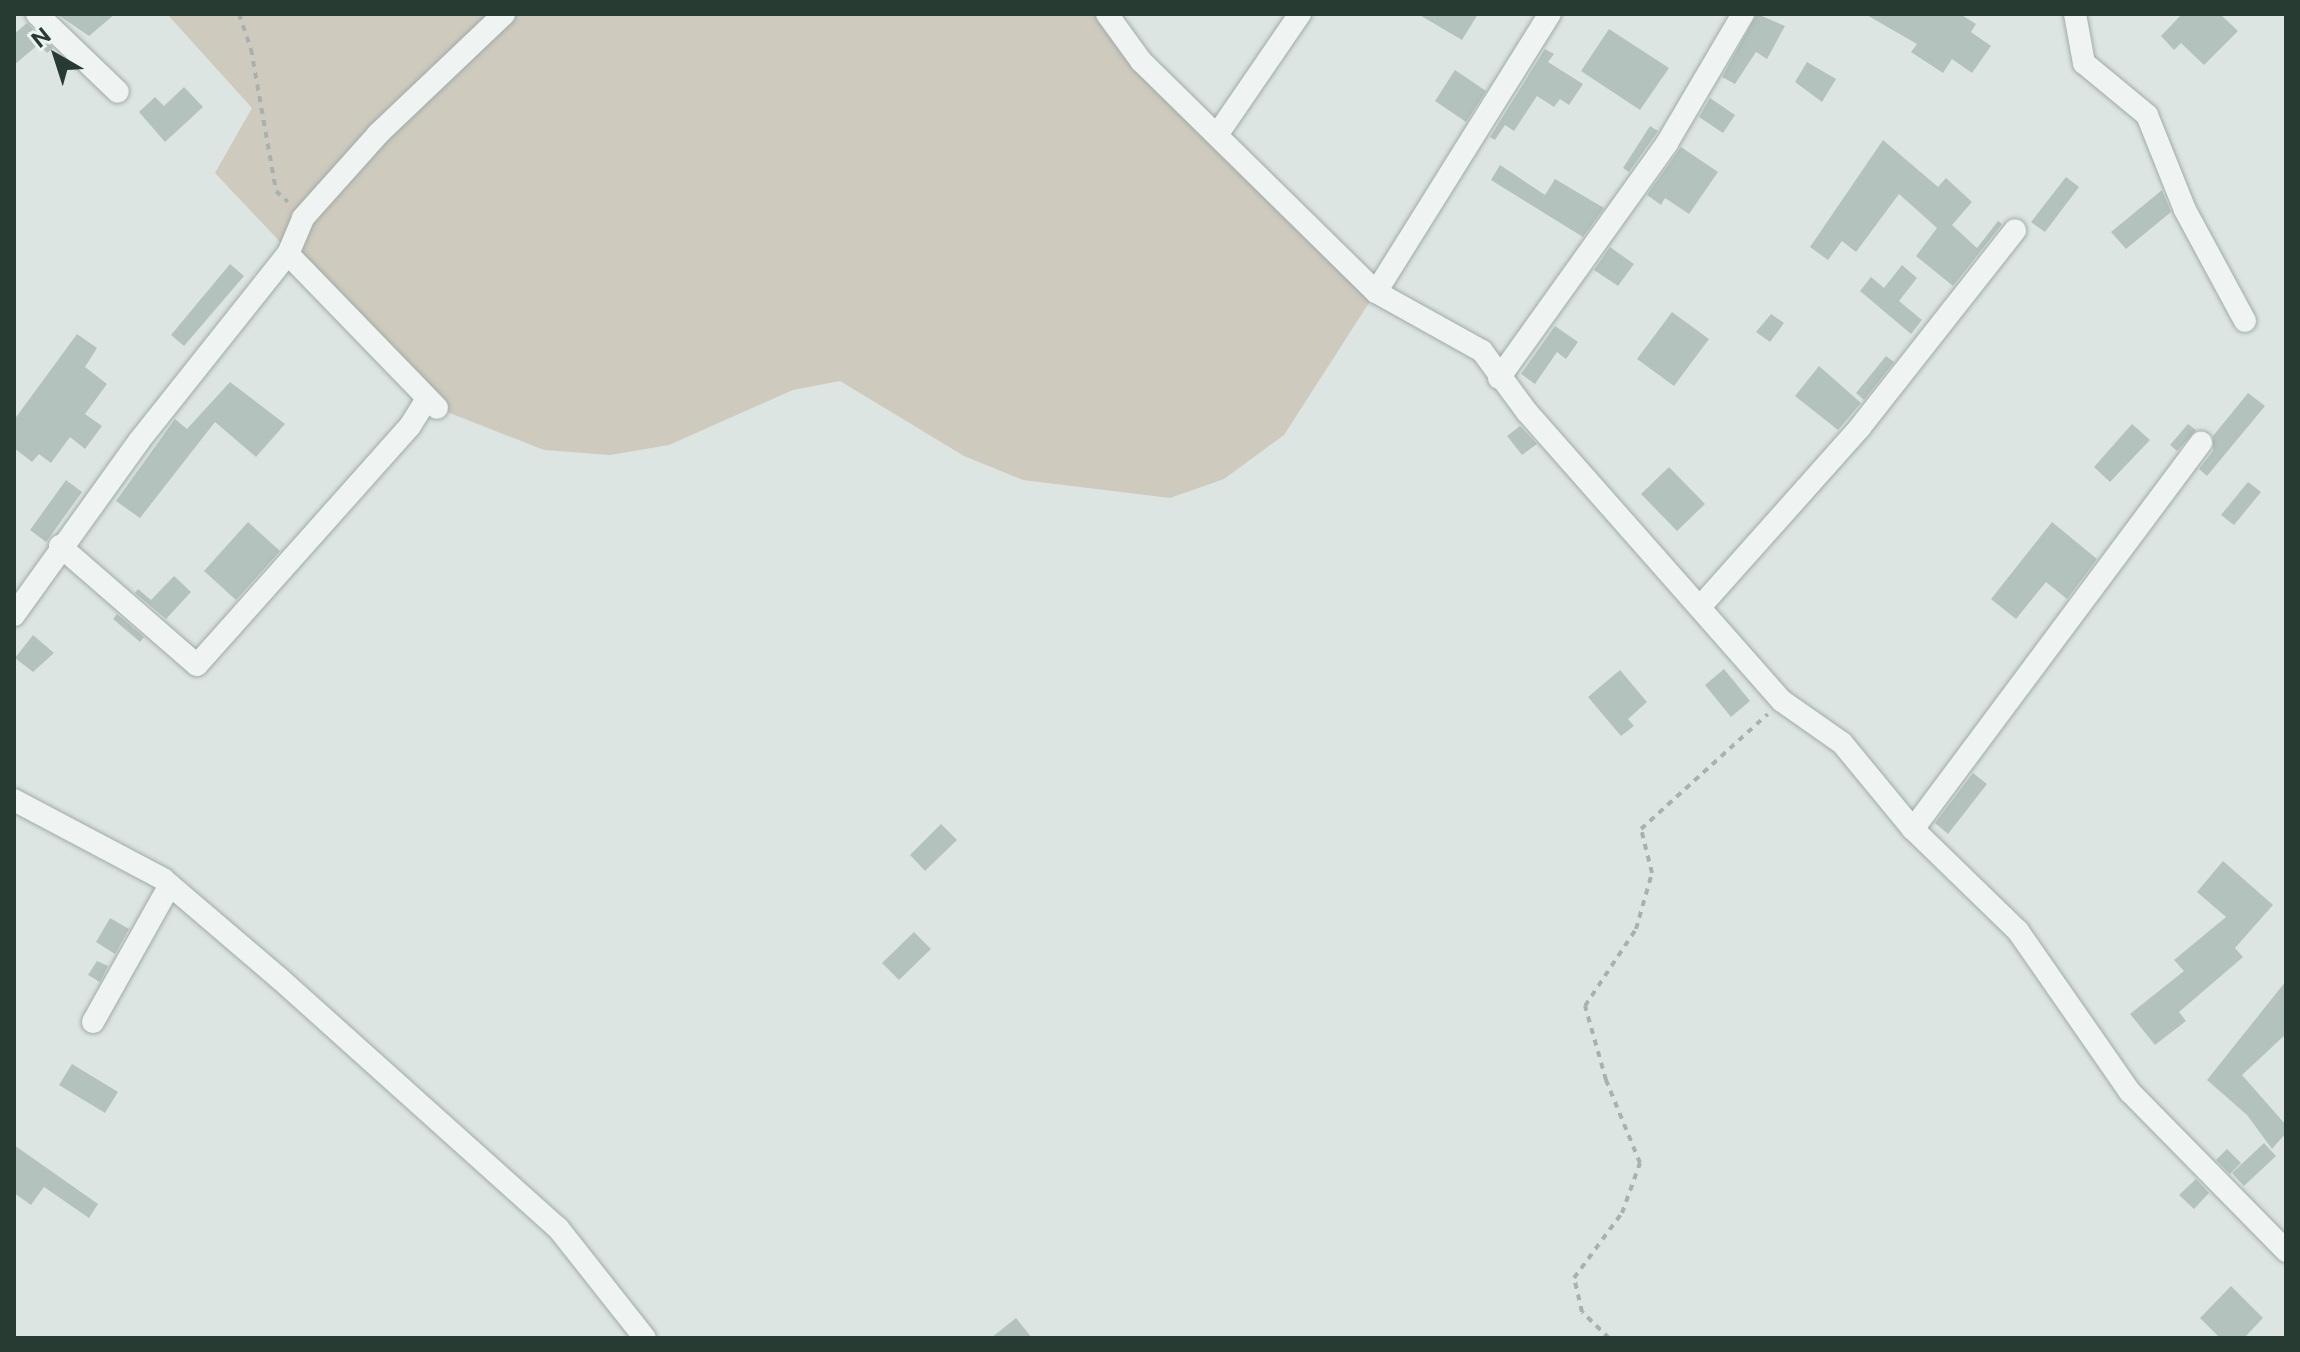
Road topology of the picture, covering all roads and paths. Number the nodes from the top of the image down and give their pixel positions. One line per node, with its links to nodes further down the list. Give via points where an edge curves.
1 (37, 14): 9 (street)
2 (239, 14): 11 (path, via 251,49 276,191)
3 (504, 14): 11 (street, via 378,134)
4 (1107, 14): 10 (street, via 1141,61)
5 (1300, 14): 10 (street)
6 (1550, 14): 14 (street)
7 (1743, 14): 16 (street, via 1667,143)
8 (2075, 14): 15 (street, via 2084,63 2147,115 2185,210)
9 (118, 92)
10 (1217, 135): 14 (street)
11 (303, 218): 13 (street)
12 (2015, 230): 20 (street, via 1861,426)
13 (288, 254): 18 (street, via 235,315); 18 (street, via 432,403 197,665)
14 (1376, 292): 16 (street, via 1482,351)
15 (2245, 321)
16 (1499, 378): 20 (street)
17 (2201, 443): 23 (street)
18 (60, 546): 19 (street)
19 (16, 607)
20 (1700, 607): 21 (street)
21 (1782, 701): 23 (street, via 1842,743); 28 (path, via 1641,829 1652,873 1636,929 1585,1006 1606,1080 1640,1163 1622,1213 1574,1278 1582,1312)
22 (14, 800): 24 (street)
23 (1913, 829): 26 (street, via 2018,931 2130,1092)
24 (170, 885): 25 (street); 27 (street, via 558,1228)
25 (93, 1022)
26 (2286, 1251)
27 (645, 1338)
28 (1609, 1338)

